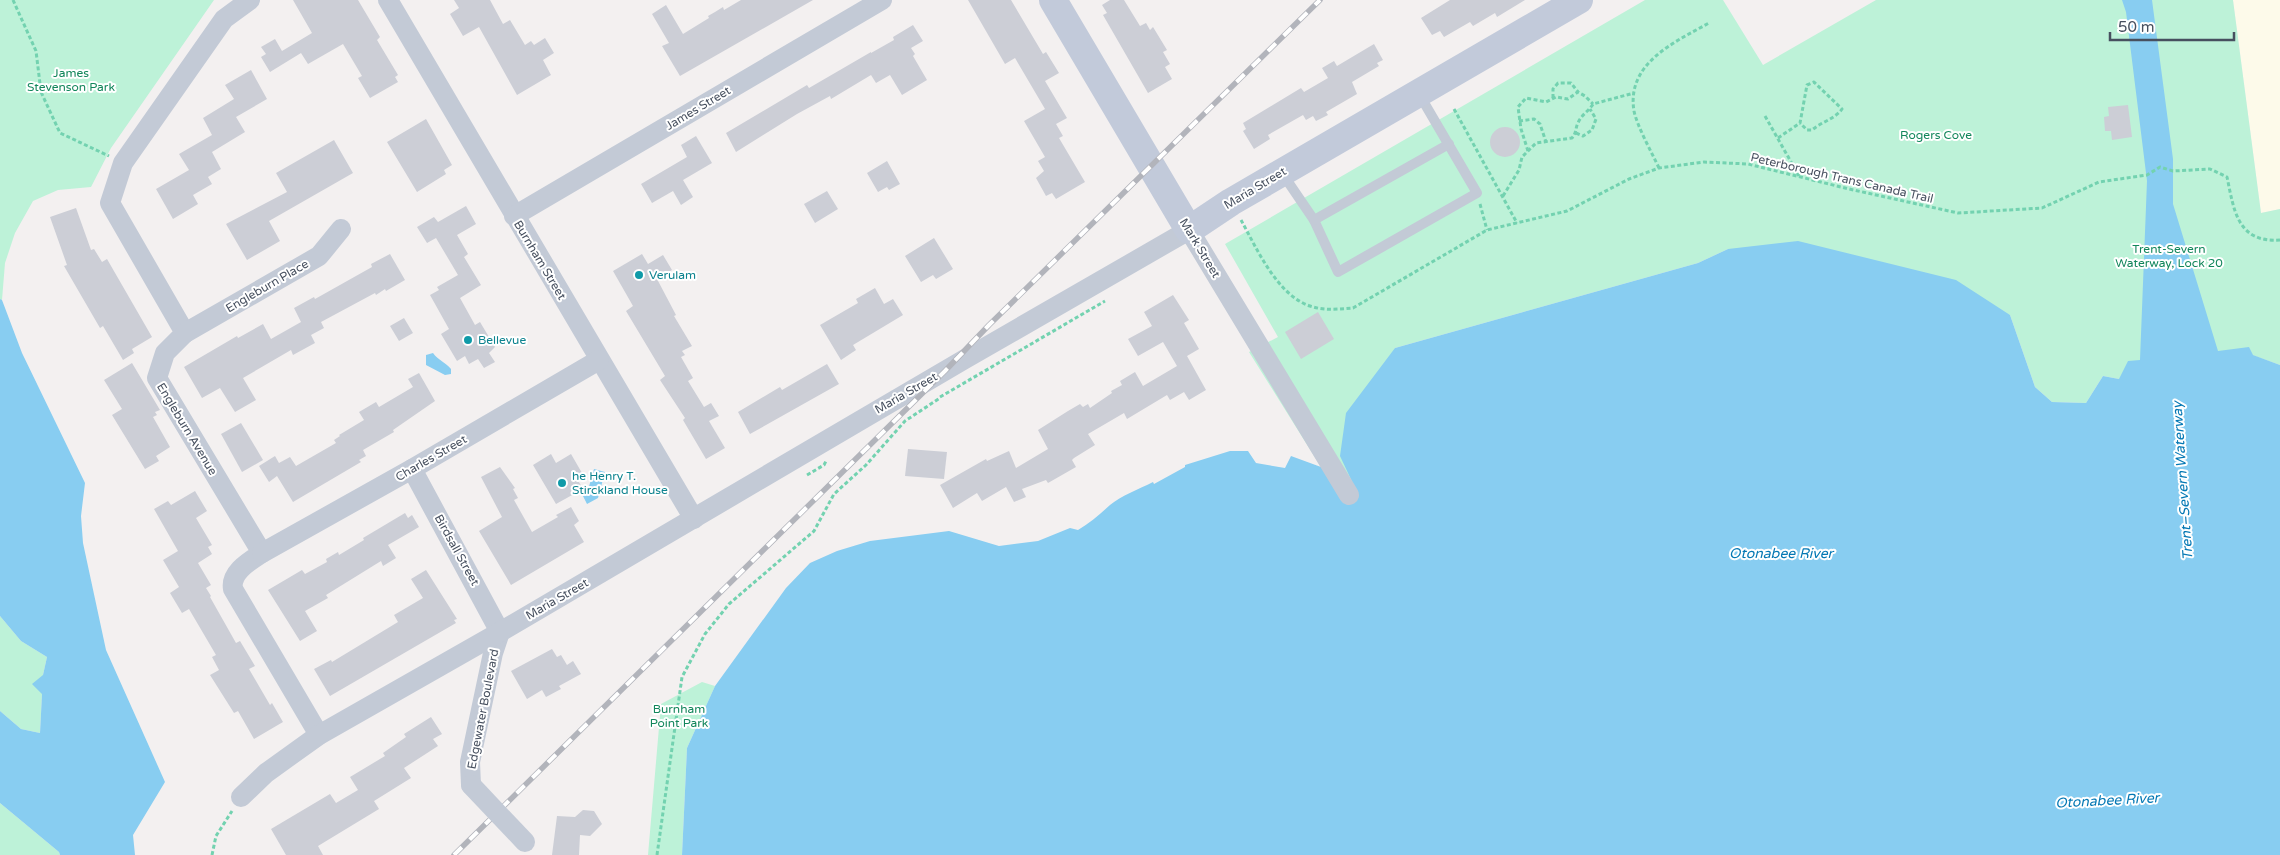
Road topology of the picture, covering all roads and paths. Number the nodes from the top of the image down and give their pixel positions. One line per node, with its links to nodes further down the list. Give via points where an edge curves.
1 (13, 0): 23 (path, via 36,51 42,92 60,133)
2 (250, 0): 23 (street, via 224,19)
3 (388, 0): 29 (street, Burnham Street)
4 (882, 0): 29 (street, James Street)
5 (1053, 0): 34 (street, Mark Street)
6 (1579, 0): 9 (street, Maria Street)
7 (1708, 23): 10 (path, via 1658,52 1642,71)
8 (1578, 92): 11 (path, via 1568,99); 11 (path, via 1571,83 1558,82 1553,89); 12 (path)
9 (1419, 93): 21 (lane); 25 (street, Maria Street)
10 (1634, 93): 12 (path); 24 (path, via 1634,112)
11 (1553, 98): 16 (path, via 1546,102 1526,98 1518,107)
12 (1593, 104): 14 (path)
13 (1454, 109): 28 (path)
14 (1590, 110): 18 (path, via 1578,122); 18 (path, via 1596,119 1592,130 1583,136)
15 (1765, 116): 19 (path)
16 (1520, 121): 20 (path, via 1534,119 1540,124); 22 (path)
17 (1800, 124): 17 (path, via 1807,85 1814,82 1842,109 1838,115 1812,130); 19 (path)
18 (1576, 133): 20 (path, via 1572,138)
19 (1778, 138): 26 (path)
20 (1546, 142): 22 (path, via 1536,143)
21 (1449, 144): 27 (lane); 30 (lane)
22 (1528, 151): 28 (path)
23 (123, 163): 37 (street, via 110,203)
24 (1659, 168): 26 (path, Peterborough Trans Canada Trail, via 1704,162 1748,164); 32 (path, Peterborough Trans Canada Trail, via 1629,179 1567,211)
25 (1282, 172): 30 (lane); 34 (street, Maria Street)
26 (1799, 176): 36 (path, Peterborough Trans Canada Trail, via 1958,213 2042,208 2099,182 2147,176 2160,166 2173,171 2210,169 2227,177 2241,228 2253,237)
27 (1477, 193): 30 (lane, via 1338,272); 35 (path)
28 (1503, 196): 32 (path)
29 (514, 216): 38 (street, Burnham Street)
30 (1314, 220)
31 (1242, 223): 35 (path, Peterborough Trans Canada Trail, via 1282,289 1309,306 1328,310 1353,308)
32 (1517, 223): 35 (path, Peterborough Trans Canada Trail)
33 (341, 229): 37 (street, Engleburn Place, via 318,256)
34 (1189, 230): 41 (street, Mark Street); 42 (street, Maria Street)
35 (1486, 230)
36 (2280, 240)
37 (185, 333): 43 (street, Engleburn Avenue, via 165,354 157,378)
38 (599, 360): 40 (street, Charles Street); 42 (street, Burnham Street)
39 (940, 398): 49 (path, via 906,421 834,494 814,531 729,604 705,634 682,677)
40 (412, 469): 43 (street, Charles Street); 44 (street, Birdsall Street)
41 (1349, 495)
42 (694, 519): 44 (street, Maria Street)
43 (262, 553): 45 (street, via 240,568 232,584 233,590)
44 (500, 632): 45 (street, Maria Street); 47 (street, Edgewater Boulevard, bridge, via 470,762 471,784)
45 (319, 735): 46 (street, Maria Street, via 266,773)
46 (241, 797): 48 (path, via 216,836)
47 (524, 848)
48 (212, 855)
49 (657, 855)

